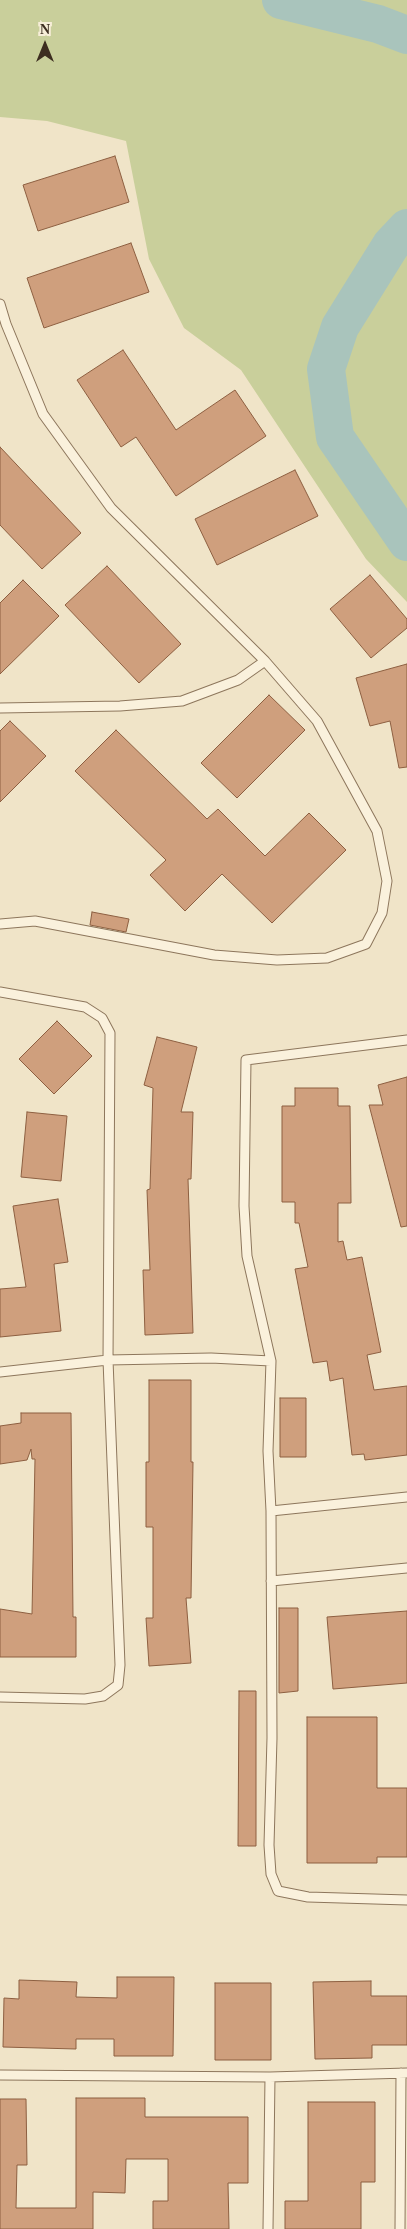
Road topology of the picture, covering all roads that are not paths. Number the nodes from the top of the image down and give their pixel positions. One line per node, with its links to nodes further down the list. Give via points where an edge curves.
1 (0, 304): 2 (lane, via 43,414 111,508)
2 (265, 661): 3 (lane, via 238,680 182,701 120,706); 4 (lane, via 317,721 377,832 387,881 382,913 366,944 327,958 277,960 214,954 35,920)
3 (0, 708)
4 (0, 924)
5 (0, 992): 7 (lane, via 85,1007 102,1018 110,1034)
6 (407, 1040): 8 (lane, via 246,1060 244,1206 247,1256)
7 (108, 1360): 8 (lane, via 211,1358); 9 (lane); 14 (lane, via 120,1666 118,1685 103,1696 85,1700)
8 (271, 1361): 11 (lane, via 268,1451)
9 (0, 1372)
10 (407, 1497): 11 (lane)
11 (272, 1511): 13 (lane)
12 (407, 1568): 13 (lane)
13 (272, 1581): 15 (lane, via 269,1845 272,1874 278,1891 308,1897)
14 (0, 1697)
15 (407, 1900)
16 (404, 2073): 18 (lane); 20 (lane)
17 (0, 2075): 18 (lane)
18 (270, 2077): 19 (lane)
19 (268, 2229)
20 (400, 2229)

